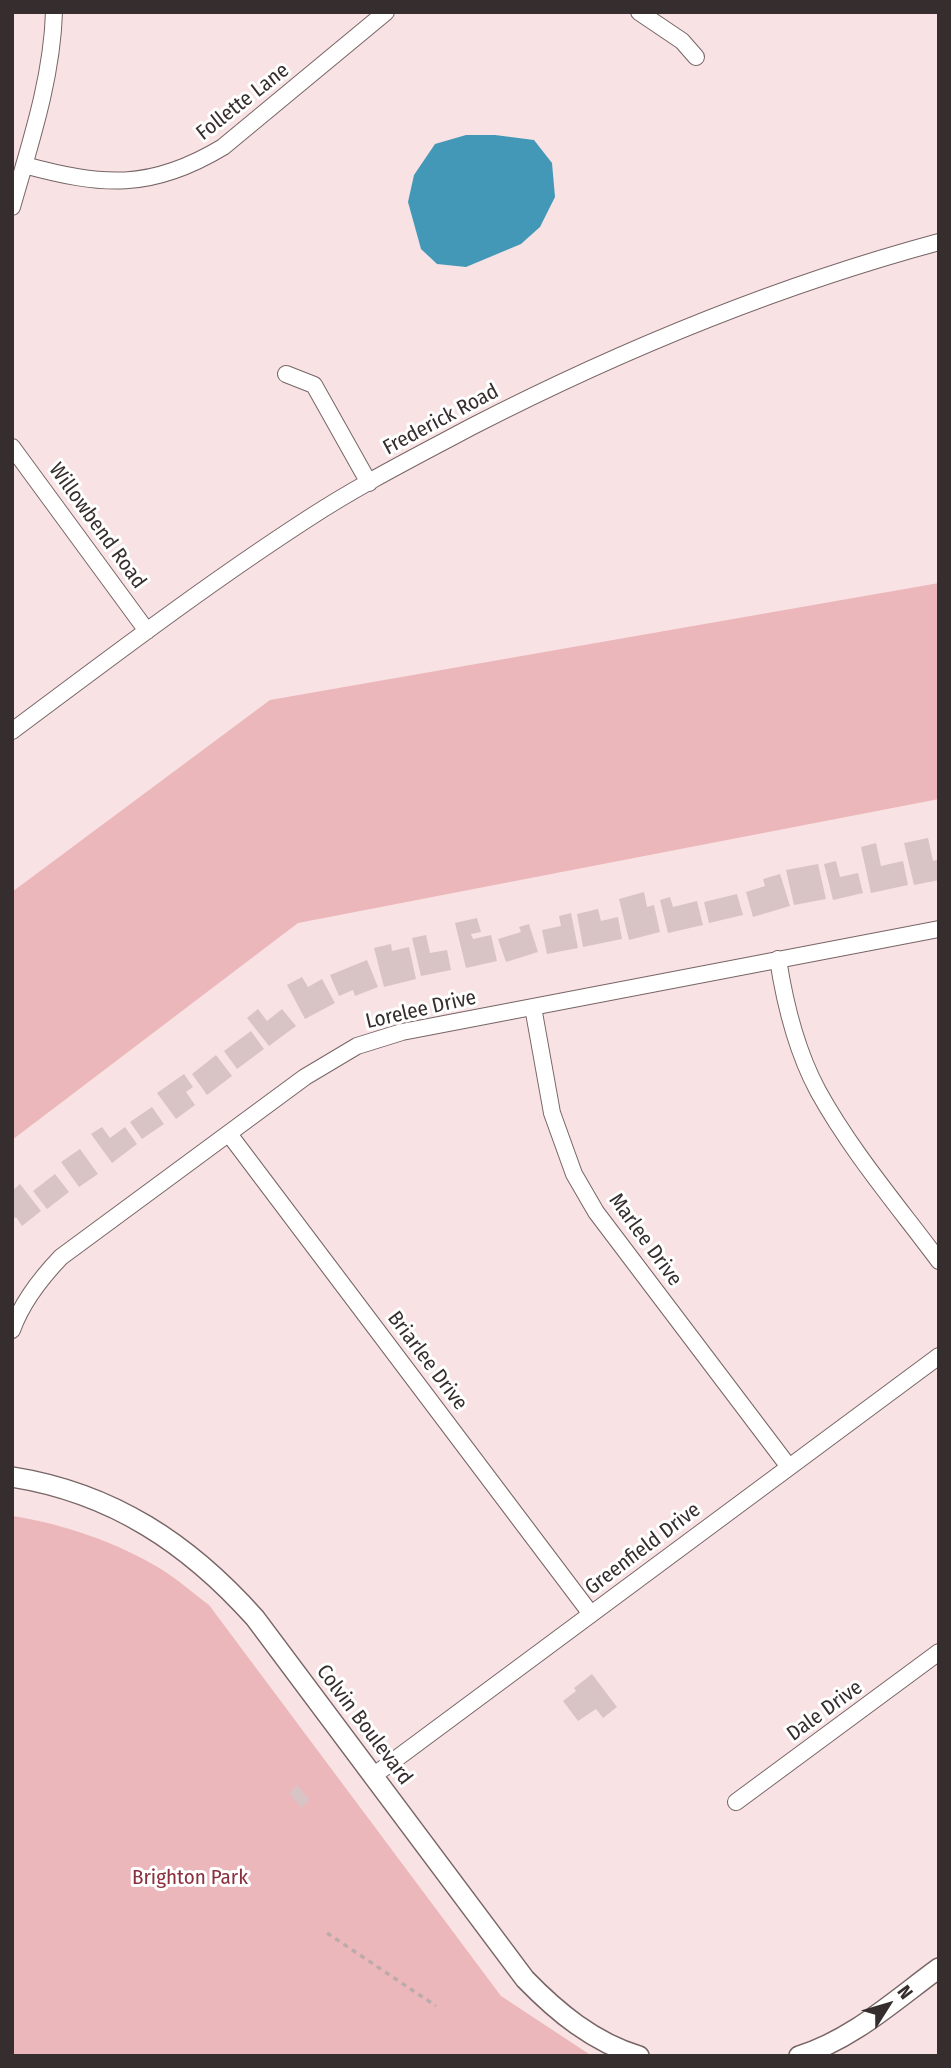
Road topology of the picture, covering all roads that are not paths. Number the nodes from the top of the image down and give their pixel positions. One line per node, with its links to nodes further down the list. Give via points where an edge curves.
1 (54, 12): 5 (street, via 43,95)
2 (386, 12): 5 (street, Follette Lane, via 201,161 126,182 100,182)
3 (639, 12): 4 (street, via 682,41)
4 (696, 57)
5 (24, 165): 6 (street)
6 (12, 207)
7 (939, 242): 10 (street, Frederick Road, via 773,293 649,342 524,400)
8 (286, 374): 10 (street, via 314,385)
9 (12, 447): 11 (street, Willowbend Road)
10 (369, 483): 11 (street, Frederick Road, via 311,517)
11 (147, 631): 12 (street, Frederick Road)
12 (12, 731)
13 (939, 929): 14 (street, Lorelee Drive)
14 (778, 959): 15 (street, Lorelee Drive); 17 (street, via 790,1020 817,1089)
15 (533, 1007): 16 (street, Lorelee Drive, via 402,1032 357,1046 305,1077); 20 (street, Marlee Drive, via 552,1113 574,1174 596,1212)
16 (229, 1134): 18 (street, Lorelee Drive, via 61,1257 28,1298); 22 (street, Briarlee Drive)
17 (939, 1261)
18 (12, 1330)
19 (939, 1356): 20 (street, Greenfield Drive)
20 (789, 1467): 22 (street, Greenfield Drive)
21 (12, 1477): 24 (street, Colvin Boulevard, via 100,1502 158,1532 201,1563 255,1618)
22 (591, 1614): 24 (street, Greenfield Drive)
23 (939, 1652): 25 (street, Dale Drive)
24 (373, 1776): 27 (street, Colvin Boulevard, via 525,1979 576,2025)
25 (736, 1802)
26 (939, 1968): 28 (street, via 858,2028)
27 (639, 2056)
28 (799, 2056)

